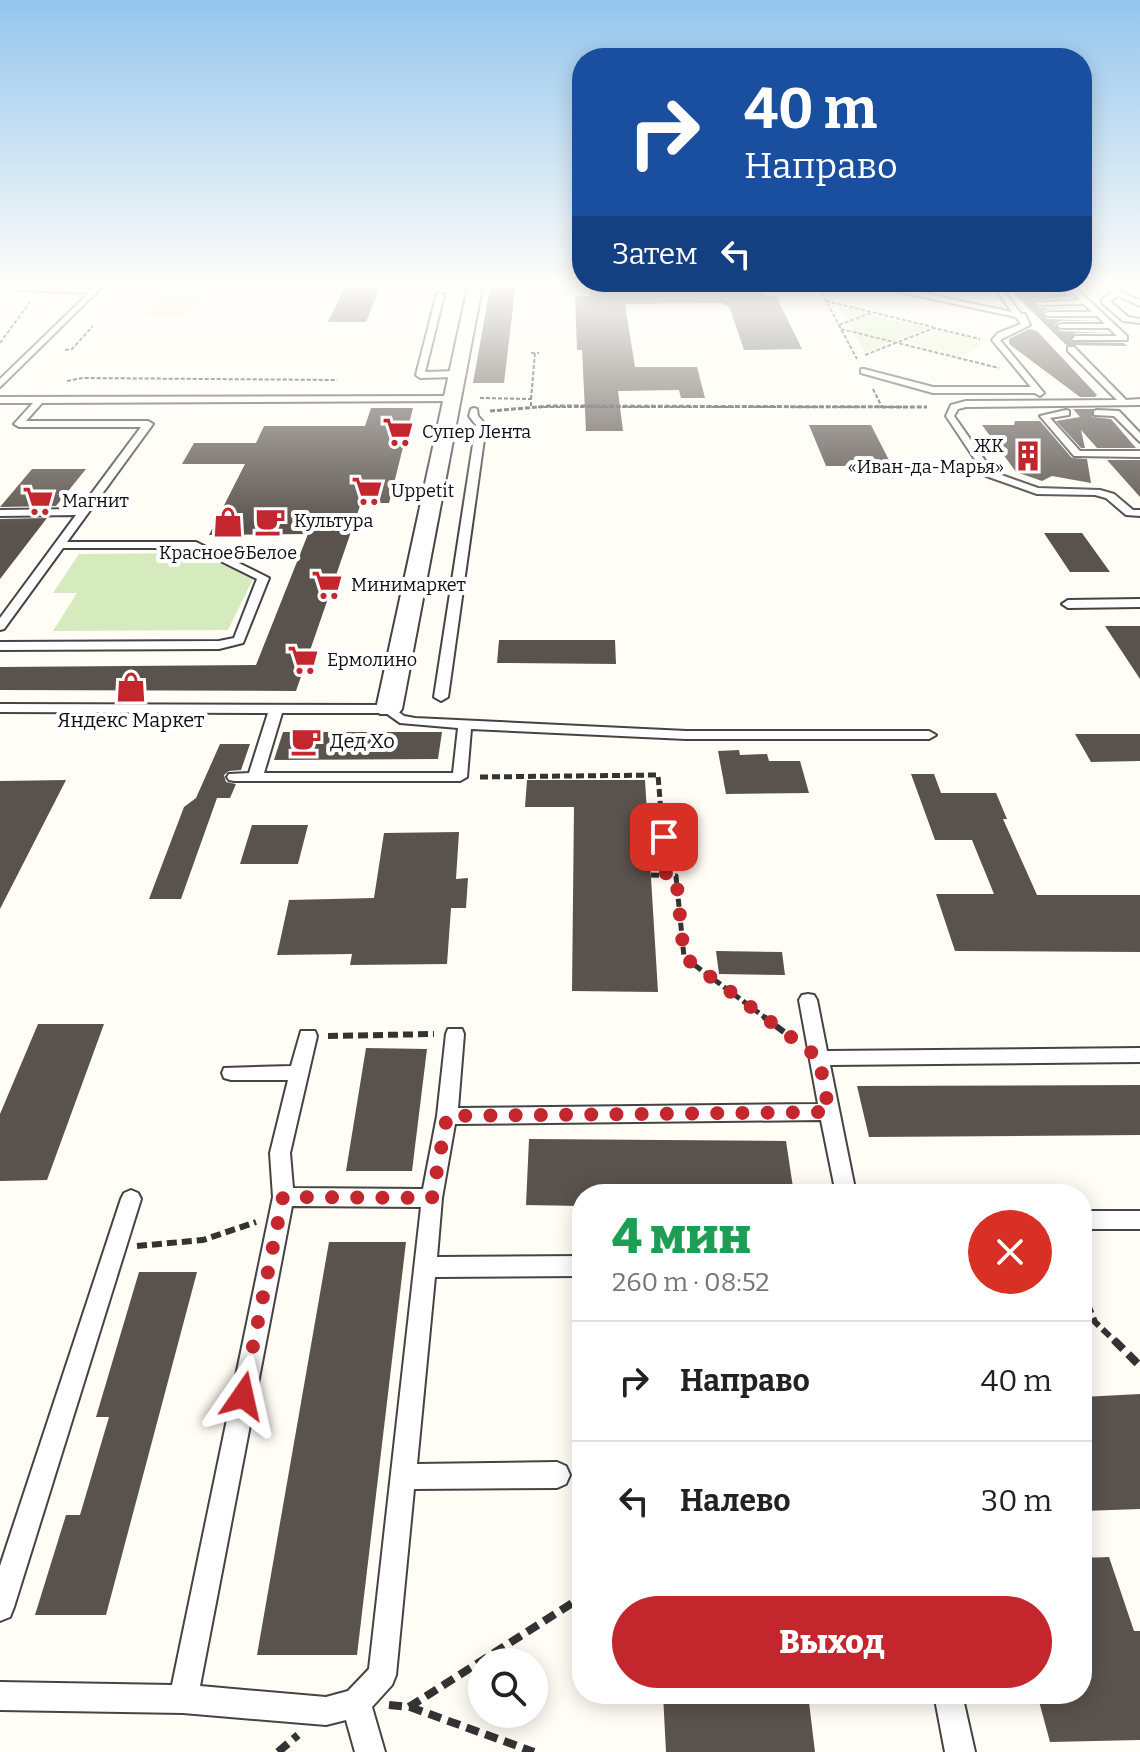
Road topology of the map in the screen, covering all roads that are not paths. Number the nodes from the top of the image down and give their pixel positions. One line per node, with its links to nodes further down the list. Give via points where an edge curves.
1 (423, 364): 7 (lane, via 420,375)
2 (459, 364): 7 (street)
3 (1015, 364): 9 (lane)
4 (1086, 364): 15 (lane)
5 (864, 371): 9 (lane, via 933,390)
6 (5, 374): 8 (lane)
7 (457, 374): 10 (street)
8 (0, 384)
9 (1036, 390): 13 (lane)
10 (451, 399): 12 (lane); 32 (street)
11 (0, 400): 12 (lane)
12 (39, 401): 21 (lane, via 19,424 148,424)
13 (1049, 403): 14 (lane); 23 (lane, via 954,407 950,416 989,474 1037,491 1096,492 1120,502 1130,513)
14 (1084, 403): 15 (lane); 18 (lane)
15 (1125, 403): 16 (lane)
16 (1140, 403)
17 (474, 411): 29 (lane, via 481,425)
18 (1093, 412): 19 (lane, via 1116,413); 20 (lane, via 1044,416 1077,454)
19 (1140, 439)
20 (1140, 454)
21 (85, 512): 22 (lane); 24 (lane)
22 (0, 513)
23 (1140, 513)
24 (61, 545): 27 (lane); 28 (lane, via 196,545 263,578 239,640 219,645)
25 (1140, 603): 26 (lane)
26 (1068, 604)
27 (0, 626)
28 (0, 646)
29 (441, 697)
30 (0, 708): 31 (lane)
31 (276, 709): 32 (lane); 36 (lane)
32 (389, 709): 33 (lane, via 400,719 415,722)
33 (465, 723): 34 (lane, via 686,735); 36 (lane, via 460,777)
34 (929, 735)
35 (234, 777): 36 (lane)
36 (255, 777)
37 (808, 1000): 41 (lane)
38 (455, 1034): 45 (lane)
39 (308, 1036): 43 (lane)
40 (1140, 1055): 41 (lane)
41 (819, 1058): 44 (lane)
42 (231, 1073): 43 (lane)
43 (300, 1073): 49 (lane, via 280,1153)
44 (829, 1112): 45 (lane); 46 (lane)
45 (447, 1116): 47 (lane)
46 (844, 1184)
47 (432, 1198): 49 (lane); 53 (lane)
48 (131, 1199): 56 (lane)
49 (281, 1205): 58 (lane)
50 (1092, 1220): 51 (lane)
51 (1140, 1220)
52 (572, 1266): 53 (lane)
53 (424, 1267): 55 (lane)
54 (557, 1475): 55 (lane)
55 (403, 1477): 59 (lane, via 382,1675)
56 (0, 1607)
57 (0, 1696): 58 (lane)
58 (183, 1699): 59 (lane, via 326,1711)
59 (356, 1703): 61 (lane)
60 (950, 1704): 62 (lane)
61 (370, 1752)
62 (960, 1752)

